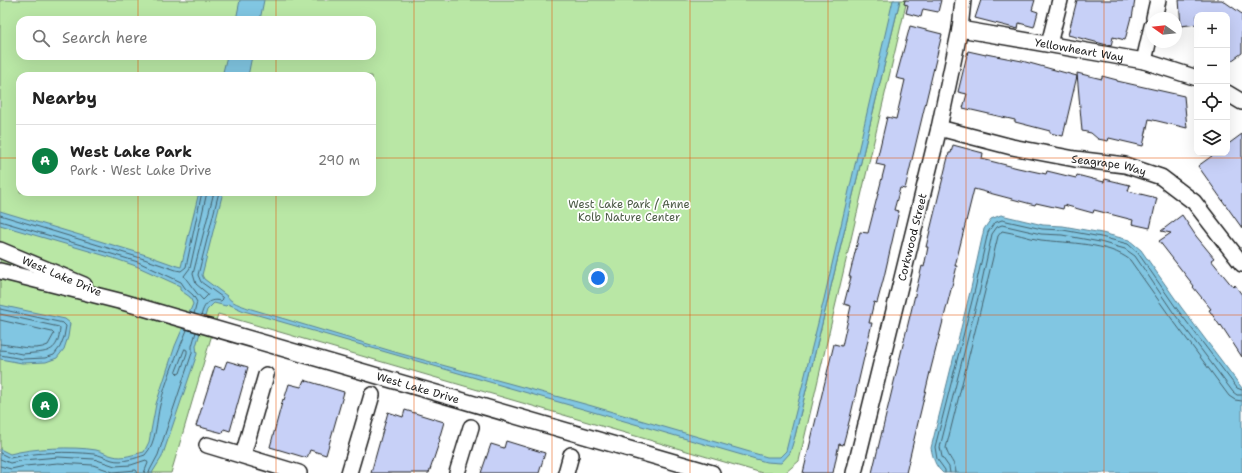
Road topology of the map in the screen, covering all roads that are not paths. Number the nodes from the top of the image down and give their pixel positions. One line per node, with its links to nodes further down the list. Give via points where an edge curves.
1 (963, 0): 5 (street, Corkwood Street)
2 (1060, 0): 6 (street)
3 (1158, 0): 4 (street)
4 (1155, 12)
5 (960, 29): 6 (street, Yellowheart Way); 12 (street, Corkwood Street)
6 (1049, 44): 8 (street, Yellowheart Way)
7 (1147, 48): 8 (street)
8 (1144, 61): 9 (street, Yellowheart Way)
9 (1194, 77)
10 (1230, 95): 11 (street)
11 (1242, 102)
12 (939, 128): 14 (street, Seagrape Way, via 1012,148 1125,165 1161,177 1194,202); 28 (street, Corkwood Street)
13 (0, 250): 16 (street, West Lake Drive)
14 (1242, 264)
15 (0, 271): 16 (street, West Lake Drive)
16 (123, 302): 27 (street, West Lake Drive)
17 (266, 375): 21 (street)
18 (372, 395): 24 (street)
19 (471, 427): 25 (street)
20 (207, 445): 21 (street)
21 (243, 455): 23 (street)
22 (571, 455): 26 (street)
23 (299, 473)
24 (349, 473)
25 (457, 473)
26 (566, 473)
27 (712, 473)
28 (854, 473)

